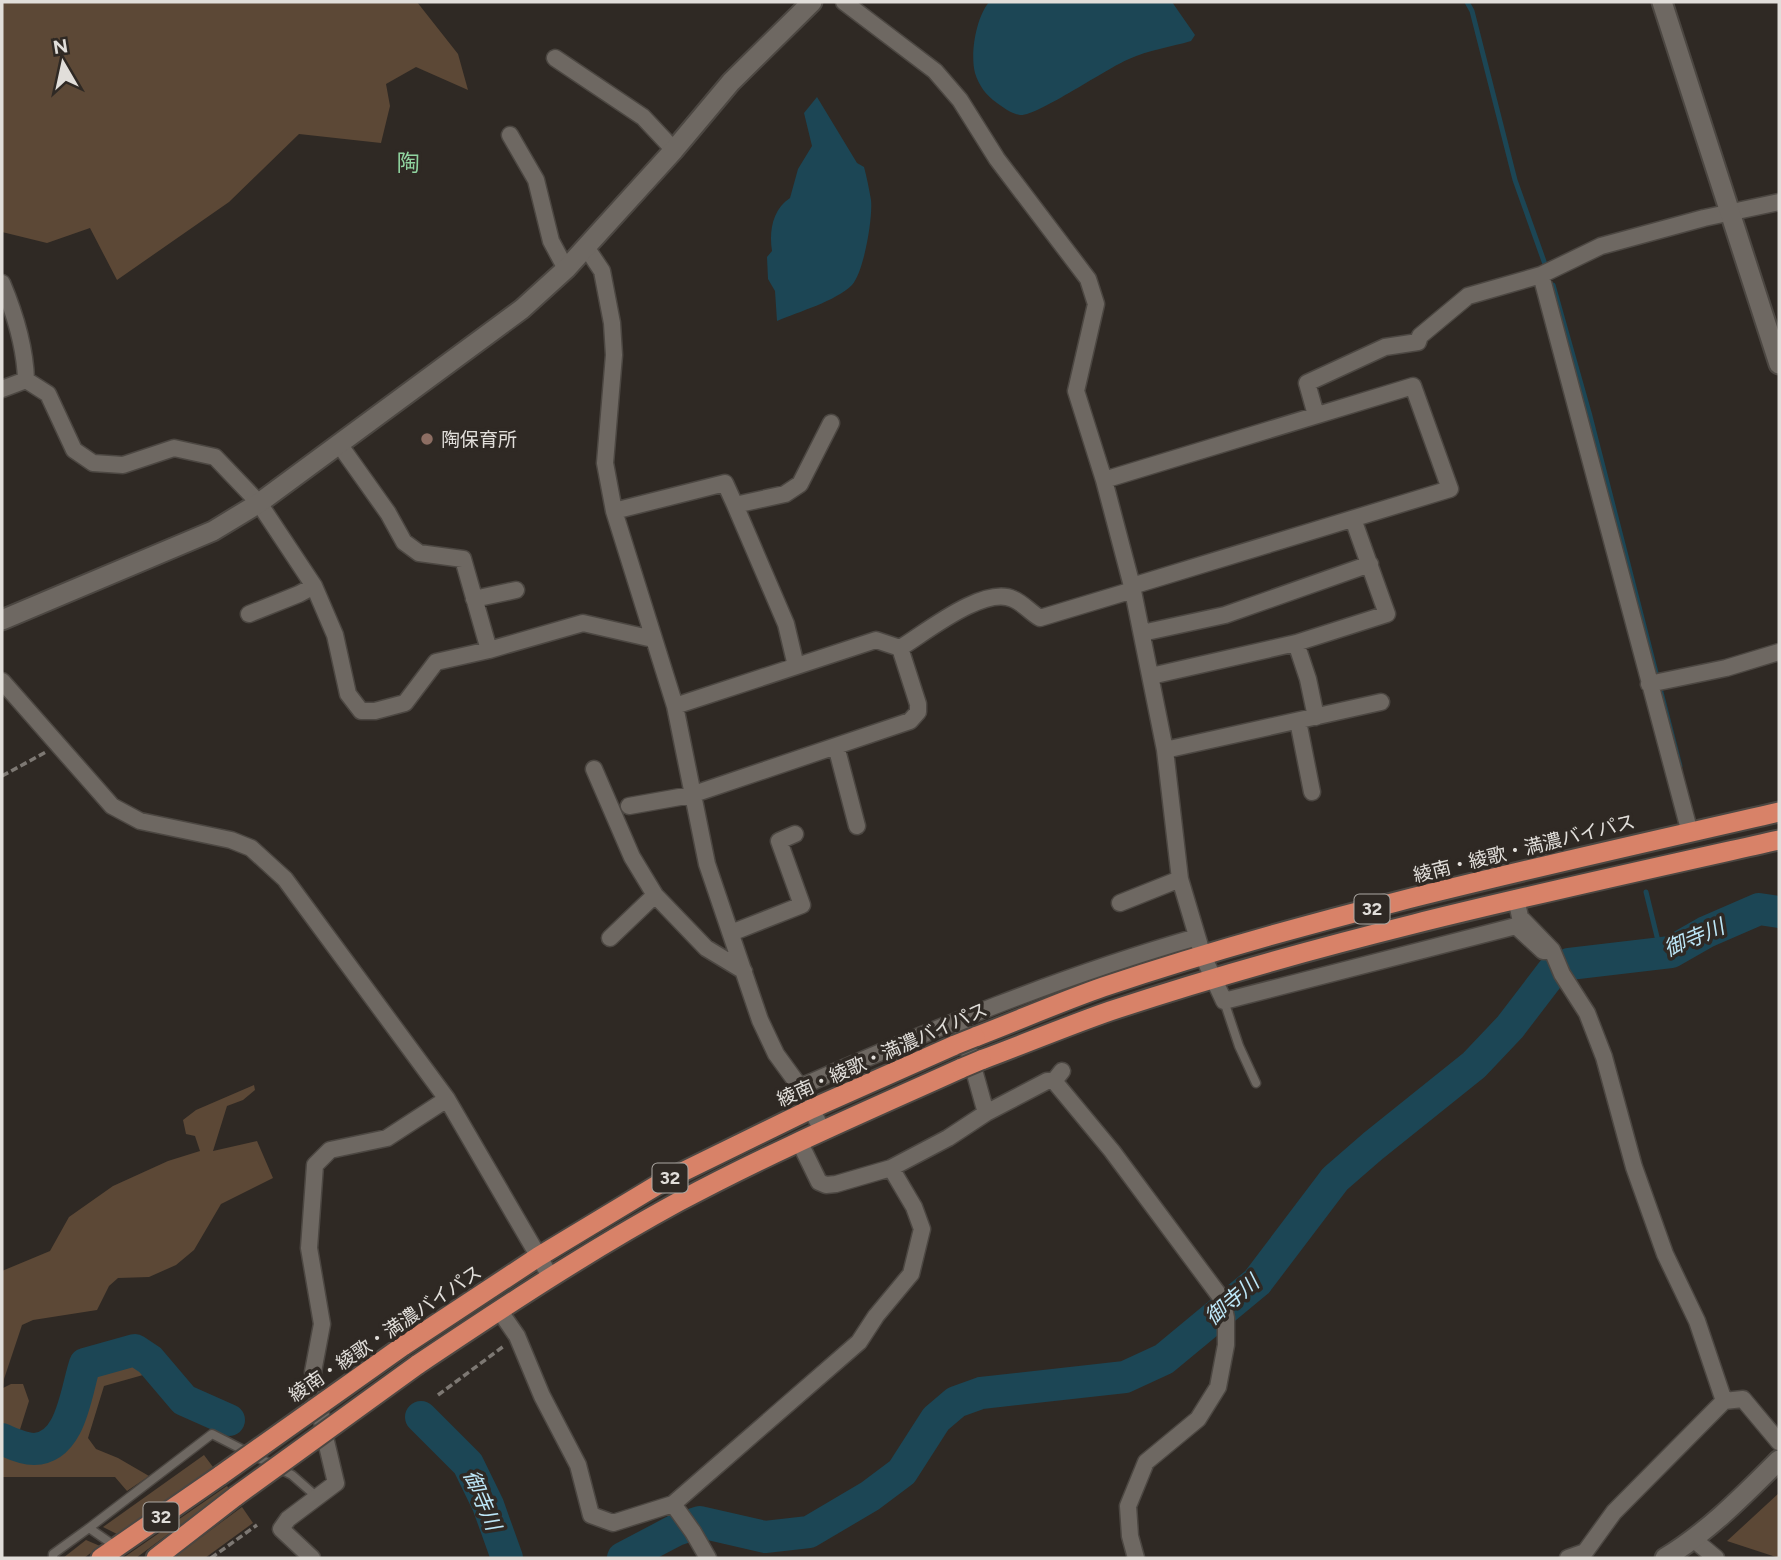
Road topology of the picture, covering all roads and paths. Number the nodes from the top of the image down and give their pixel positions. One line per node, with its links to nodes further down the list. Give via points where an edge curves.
1 (812, 2): 6 (street, via 731,82)
2 (844, 2): 20 (street, via 935,71 1088,279 1096,304 1076,391)
3 (1662, 2): 8 (street)
4 (555, 58): 6 (street, via 643,117)
5 (510, 135): 10 (street, via 536,180 551,241)
6 (674, 150): 9 (street)
7 (1779, 202): 8 (street)
8 (1730, 214): 11 (street, via 1601,246); 14 (street)
9 (586, 247): 10 (street); 23 (street, via 602,271 612,323 614,355 605,463)
10 (566, 269): 19 (street, via 522,309)
11 (1541, 275): 17 (street, via 1468,296 1418,342 1385,347 1307,383); 41 (street)
12 (2, 283): 13 (street)
13 (7, 307): 15 (street, via 26,354)
14 (1779, 364)
15 (26, 380): 16 (street); 21 (street, via 48,394 74,450 93,463 123,465 174,448 190,449 215,457)
16 (2, 389)
17 (1317, 415): 20 (street); 24 (street, via 1413,386 1450,489)
18 (831, 423): 22 (street, via 800,484 785,494)
19 (339, 444): 21 (street); 29 (street, via 404,542 419,552 463,559)
20 (1104, 480): 27 (street)
21 (259, 503): 26 (street); 31 (street, via 213,531)
22 (735, 505): 23 (street, via 725,483); 38 (street, via 786,624)
23 (614, 511): 33 (street)
24 (1353, 519): 25 (street); 27 (street)
25 (1370, 564): 32 (street, via 1225,615); 34 (street, via 1387,614)
26 (314, 586): 30 (street); 36 (street, via 335,635 348,694 361,711 405,702 436,662)
27 (1133, 588): 32 (street); 35 (street, via 1040,618 1012,598 977,600)
28 (516, 590): 29 (street)
29 (474, 600): 36 (street)
30 (249, 614)
31 (2, 620)
32 (1142, 633): 39 (street)
33 (653, 639): 36 (street, via 583,623); 43 (street)
34 (1296, 643): 39 (street); 44 (street)
35 (900, 648): 38 (street, via 876,640); 47 (street, via 918,704 915,717)
36 (489, 650)
37 (1779, 652): 41 (street)
38 (796, 666): 43 (street)
39 (1152, 676): 48 (street)
40 (2, 681): 46 (street)
41 (1655, 682): 56 (street)
42 (1381, 702): 44 (street)
43 (675, 706): 52 (street)
44 (1316, 717): 45 (street)
45 (1298, 721): 48 (street); 51 (street)
46 (57, 746): 50 (path); 73 (street, via 112,806 140,821 231,840 251,848 271,865)
47 (836, 746): 52 (street); 55 (street)
48 (1165, 750): 59 (street)
49 (593, 769): 60 (street, via 632,857)
50 (2, 776)
51 (1312, 792)
52 (691, 795): 53 (street); 63 (street, via 707,864)
53 (629, 806)
54 (1779, 812): 56 (highway, 綾南・綾歌・満濃バイパス / 32)
55 (857, 826)
56 (1690, 832): 65 (highway, 綾南・綾歌・満濃バイパス / 32)
57 (795, 834): 63 (street, via 779,841 802,905)
58 (1779, 840): 61 (highway, 32)
59 (1181, 878): 62 (street); 65 (street)
60 (655, 895): 64 (street); 67 (street, via 706,948)
61 (1516, 898): 66 (street, via 1520,917); 68 (highway, 32)
62 (1121, 903)
63 (731, 933): 67 (street)
64 (610, 939)
65 (1200, 946): 68 (street); 70 (street, via 1075,976); 74 (highway, 綾南・綾歌・満濃バイパス / 32, bridge)
66 (1557, 962): 69 (street, via 1516,926); 84 (street, via 1587,1013 1604,1057 1634,1167 1660,1241 1697,1321)
67 (744, 971): 72 (street, via 776,1054)
68 (1215, 978): 69 (street); 76 (highway, 32, bridge, via 981,1060)
69 (1224, 1001): 71 (lane)
70 (960, 1018): 72 (street); 75 (street)
71 (1256, 1083)
72 (800, 1087): 74 (street)
73 (447, 1099): 79 (street); 87 (street, via 387,1138 330,1150 315,1165 309,1248 322,1324 313,1372 336,1483)
74 (811, 1109): 76 (street); 79 (highway, 綾南・綾歌・満濃バイパス / 32, via 664,1181)
75 (985, 1113): 78 (street); 98 (street, via 1058,1076 1222,1299 1226,1345 1218,1387 1198,1419 1146,1462 1128,1506)
76 (821, 1130): 77 (highway, 32)
77 (799, 1141): 78 (street, via 820,1182 826,1185); 80 (highway, 32, via 678,1202)
78 (891, 1168): 88 (street, via 922,1229 911,1274 859,1342)
79 (538, 1257): 80 (street); 92 (highway, 綾南・綾歌・満濃バイパス / 32, bridge)
80 (550, 1276): 81 (highway, 32)
81 (499, 1310): 82 (street); 94 (highway, 32, bridge)
82 (517, 1336): 83 (path); 88 (street, via 578,1465 592,1515 613,1523)
83 (438, 1395)
84 (1724, 1401): 85 (street, via 1744,1399); 99 (street, via 1614,1512 1585,1552)
85 (1779, 1442)
86 (1779, 1460): 91 (street)
87 (317, 1497): 90 (lane, via 292,1475 212,1434); 96 (street, via 281,1529)
88 (673, 1504): 97 (street)
89 (257, 1524): 95 (path)
90 (89, 1528): 92 (lane); 93 (lane)
91 (1693, 1539): 100 (street); 101 (street)
92 (109, 1553)
93 (53, 1558)
94 (156, 1558)
95 (211, 1558)
96 (312, 1558)
97 (708, 1558)
98 (1136, 1558)
99 (1568, 1558)
100 (1665, 1558)
101 (1716, 1558)

